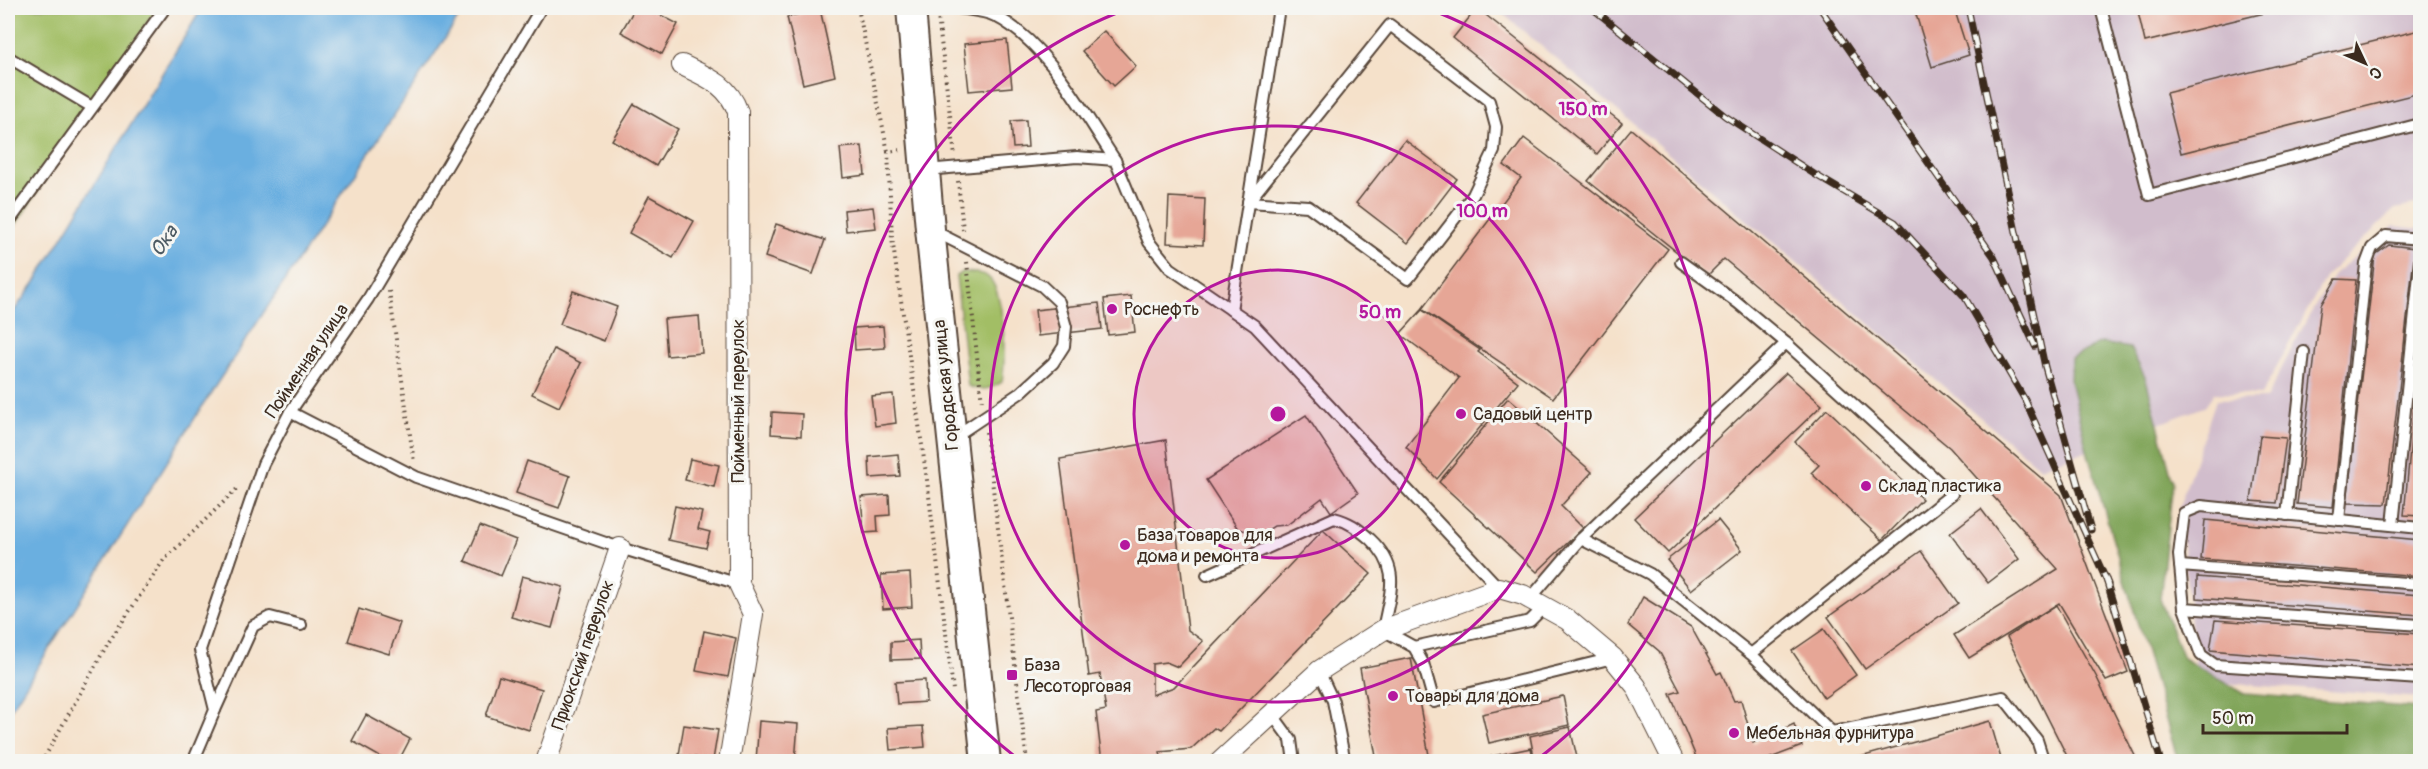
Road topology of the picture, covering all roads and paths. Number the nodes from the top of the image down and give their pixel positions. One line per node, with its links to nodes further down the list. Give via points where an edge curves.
1 (165, 8): 11 (lane)
2 (541, 8): 24 (lane, Пойменная улица)
3 (858, 8): 14 (path)
4 (910, 8): 15 (main road, Городская улица)
5 (938, 8): 13 (path)
6 (959, 8): 16 (lane, via 993,15 1025,35)
7 (1280, 8): 18 (lane)
8 (2101, 8): 12 (lane, via 2149,195)
9 (8, 57): 11 (lane)
10 (682, 65): 42 (street, Пойменный переулок, via 715,82 732,97 738,112)
11 (92, 107): 19 (lane)
12 (2421, 124)
13 (954, 145): 15 (path); 17 (path)
14 (888, 152): 15 (path); 55 (path, via 892,238)
15 (924, 158): 17 (lane); 20 (main road, Городская улица)
16 (1115, 159): 17 (lane, via 1077,157); 26 (lane, via 1149,242 1170,268)
17 (956, 167): 22 (path)
18 (1248, 202): 18 (lane, via 1308,206 1408,279 1473,195 1494,151 1496,127 1489,101 1390,25); 26 (lane)
19 (8, 223)
20 (930, 229): 22 (lane); 31 (main road, Городская улица)
21 (2421, 239): 35 (lane, via 2386,236 2372,248 2366,264)
22 (965, 247): 30 (path); 30 (lane, via 1042,286 1059,302 1066,327 1064,346 1053,363 1020,393)
23 (1681, 262): 27 (lane)
24 (386, 266): 29 (lane, Пойменная улица, via 368,299); 33 (path)
25 (2421, 266): 36 (lane)
26 (1231, 310): 44 (lane, via 1255,326)
27 (1786, 344): 38 (lane); 51 (lane, via 1952,494)
28 (2304, 352): 34 (lane)
29 (290, 411): 32 (lane, Пойменная улица); 33 (lane)
30 (984, 417): 31 (lane); 63 (path)
31 (952, 439): 62 (main road, Городская улица)
32 (263, 464): 56 (lane, Пойменная улица, via 200,650); 58 (path, via 164,560 108,643)
33 (416, 477): 39 (lane)
34 (2287, 514): 35 (lane); 40 (lane, via 2201,506 2184,513)
35 (2339, 520): 36 (lane)
36 (2393, 525): 37 (lane)
37 (2421, 528)
38 (1581, 539): 45 (lane); 51 (lane, via 1650,573)
39 (620, 548): 42 (lane); 60 (street, Приокский переулок)
40 (2180, 566): 43 (lane); 46 (lane)
41 (1207, 575): 49 (lane, via 1334,518 1352,523 1385,553 1392,573)
42 (739, 584): 61 (street, Пойменный переулок, via 753,614)
43 (2421, 584)
44 (1499, 588): 45 (street); 49 (street)
45 (1537, 603): 50 (lane, via 1530,621); 52 (street, via 1568,620)
46 (2184, 609): 47 (lane); 54 (lane, via 2200,655 2215,666)
47 (2421, 625)
48 (301, 626): 56 (lane, via 270,617 253,626)
49 (1383, 630): 50 (lane); 53 (street)
50 (1414, 647): 52 (lane, via 1434,702)
51 (1750, 654): 68 (lane, via 1832,732 2003,697 2037,740)
52 (1613, 658): 67 (street, via 1636,686)
53 (1318, 671): 57 (street); 66 (lane, via 1333,701)
54 (2421, 679)
55 (953, 691)
56 (216, 710): 59 (lane)
57 (1272, 714): 64 (street); 65 (lane, via 1291,740)
58 (42, 762)
59 (193, 762)
60 (546, 762)
61 (729, 762)
62 (986, 762)
63 (1027, 762)
64 (1220, 762)
65 (1294, 762)
66 (1345, 762)
67 (1674, 762)
68 (2044, 762)

